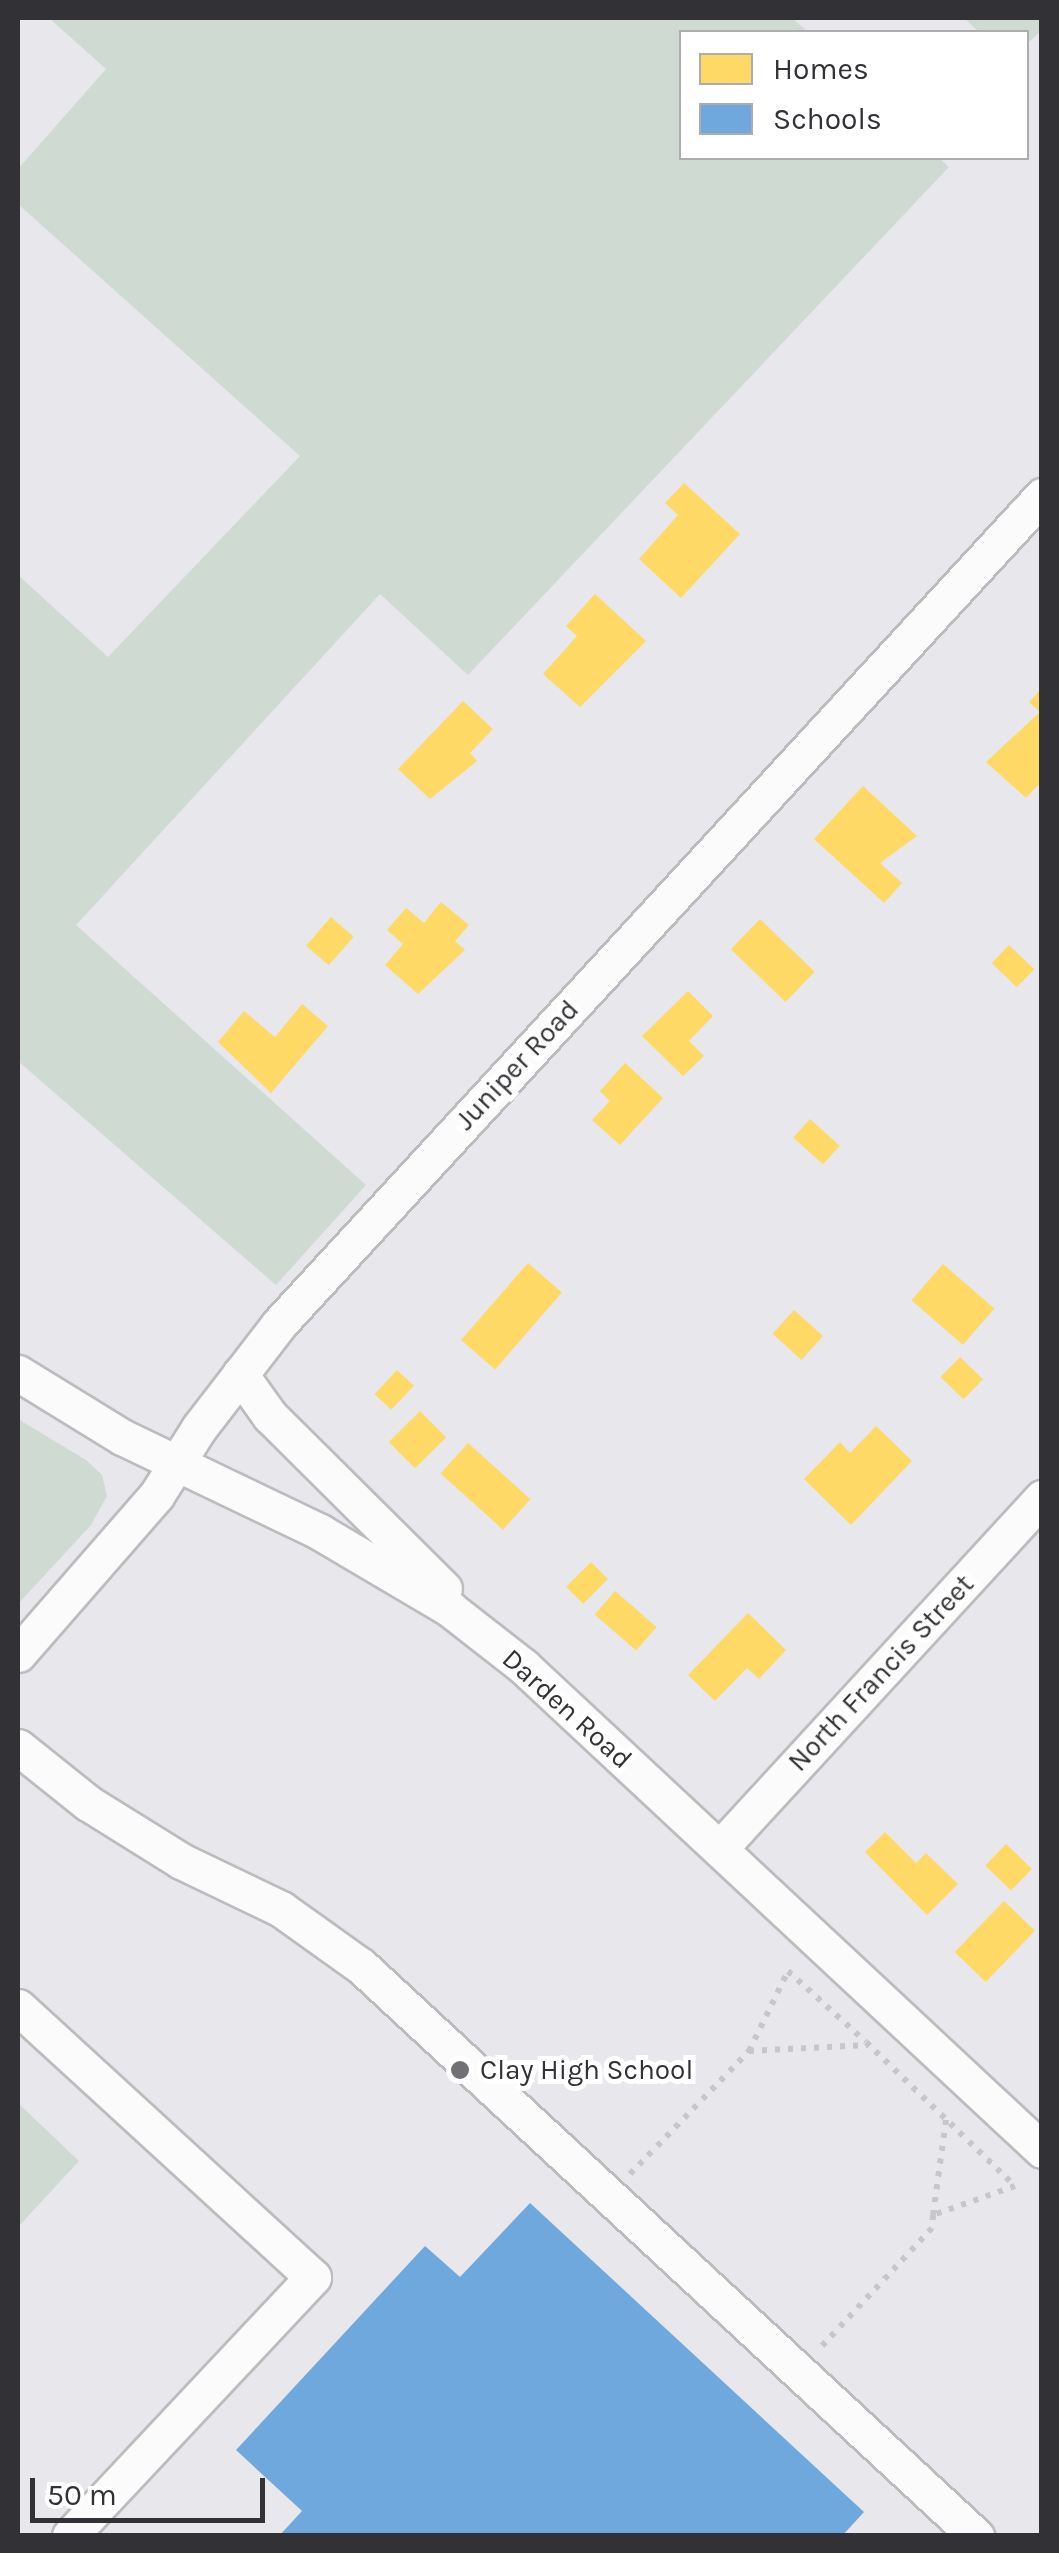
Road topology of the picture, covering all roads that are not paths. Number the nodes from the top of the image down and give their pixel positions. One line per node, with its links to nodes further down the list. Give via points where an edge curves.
1 (1042, 496): 3 (street, Juniper Road)
2 (18, 1373): 4 (street, Darden Road)
3 (240, 1374): 4 (street, Juniper Road); 7 (street, via 316,1464)
4 (177, 1462): 6 (street, Juniper Road, via 121,1540); 7 (street, Darden Road, via 396,1576)
5 (1042, 1498): 9 (street, North Francis Street)
6 (18, 1654)
7 (523, 1666): 9 (street, Darden Road)
8 (18, 1747): 13 (street, via 88,1803 181,1860 281,1908 361,1966)
9 (720, 1848): 11 (street, Darden Road)
10 (18, 2007): 12 (street, via 313,2277)
11 (1042, 2150)
12 (70, 2536)
13 (976, 2536)

